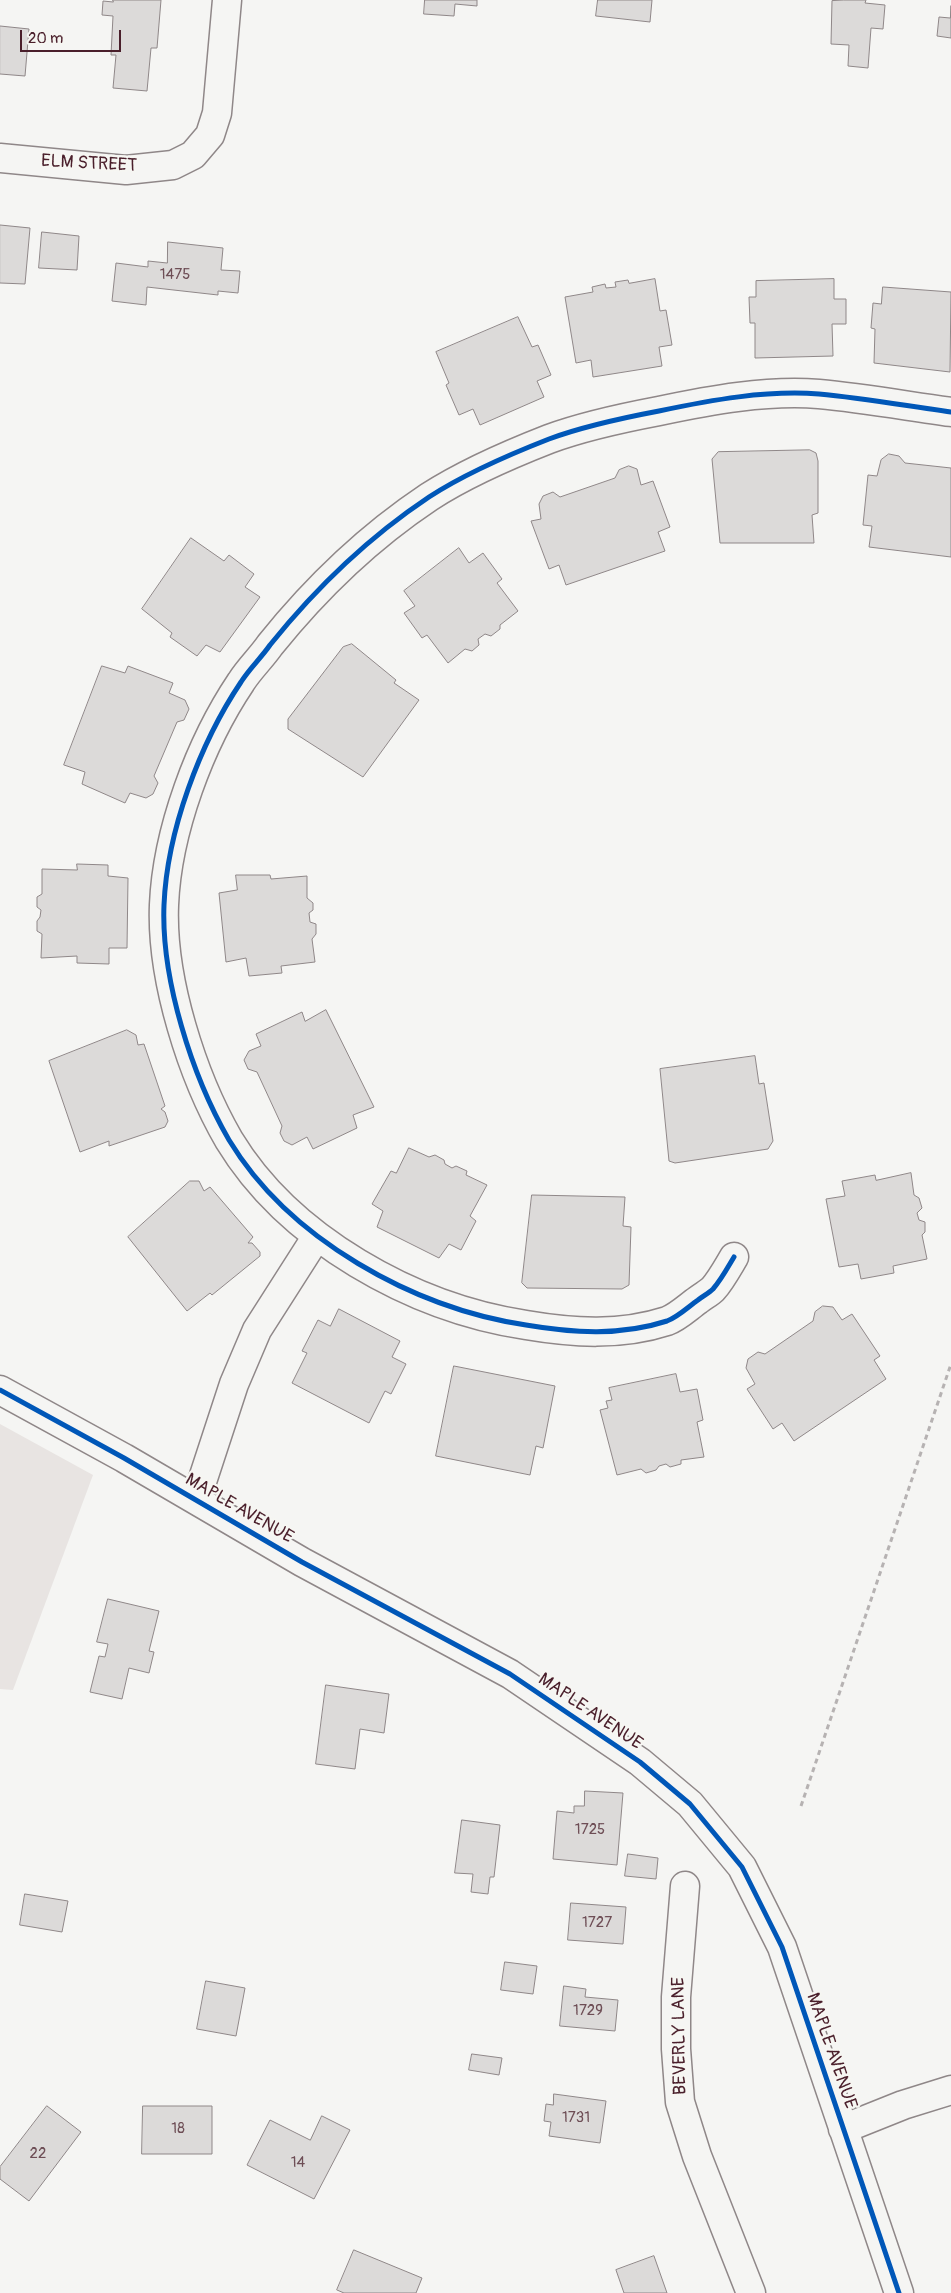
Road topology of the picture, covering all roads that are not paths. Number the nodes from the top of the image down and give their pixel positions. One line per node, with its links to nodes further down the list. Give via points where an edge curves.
1 (227, 0): 2 (street, ELM STREET, via 218,113 210,135 193,155 173,165 126,170)
2 (0, 158)
3 (951, 412): 4 (street, via 817,394 769,394 626,417 553,438 484,467 430,496 371,542 323,585 241,682 207,744 186,796 170,850 164,904 166,954 195,1070 214,1113 241,1159 268,1192)
4 (317, 1236): 5 (street, via 399,1285 456,1310 562,1331 614,1332 671,1320 713,1289); 7 (street, via 257,1330 234,1384)
5 (734, 1257)
6 (0, 1390): 7 (street, MAPLE AVENUE)
7 (196, 1500): 10 (street, MAPLE AVENUE, via 302,1562 510,1674 640,1762 690,1804 742,1867 782,1947)
8 (685, 1886): 11 (street, BEVERLY LANE, via 676,1997 680,2102 697,2156)
9 (951, 2090): 10 (street)
10 (843, 2129): 12 (street, MAPLE AVENUE)
11 (751, 2293)
12 (899, 2293)

